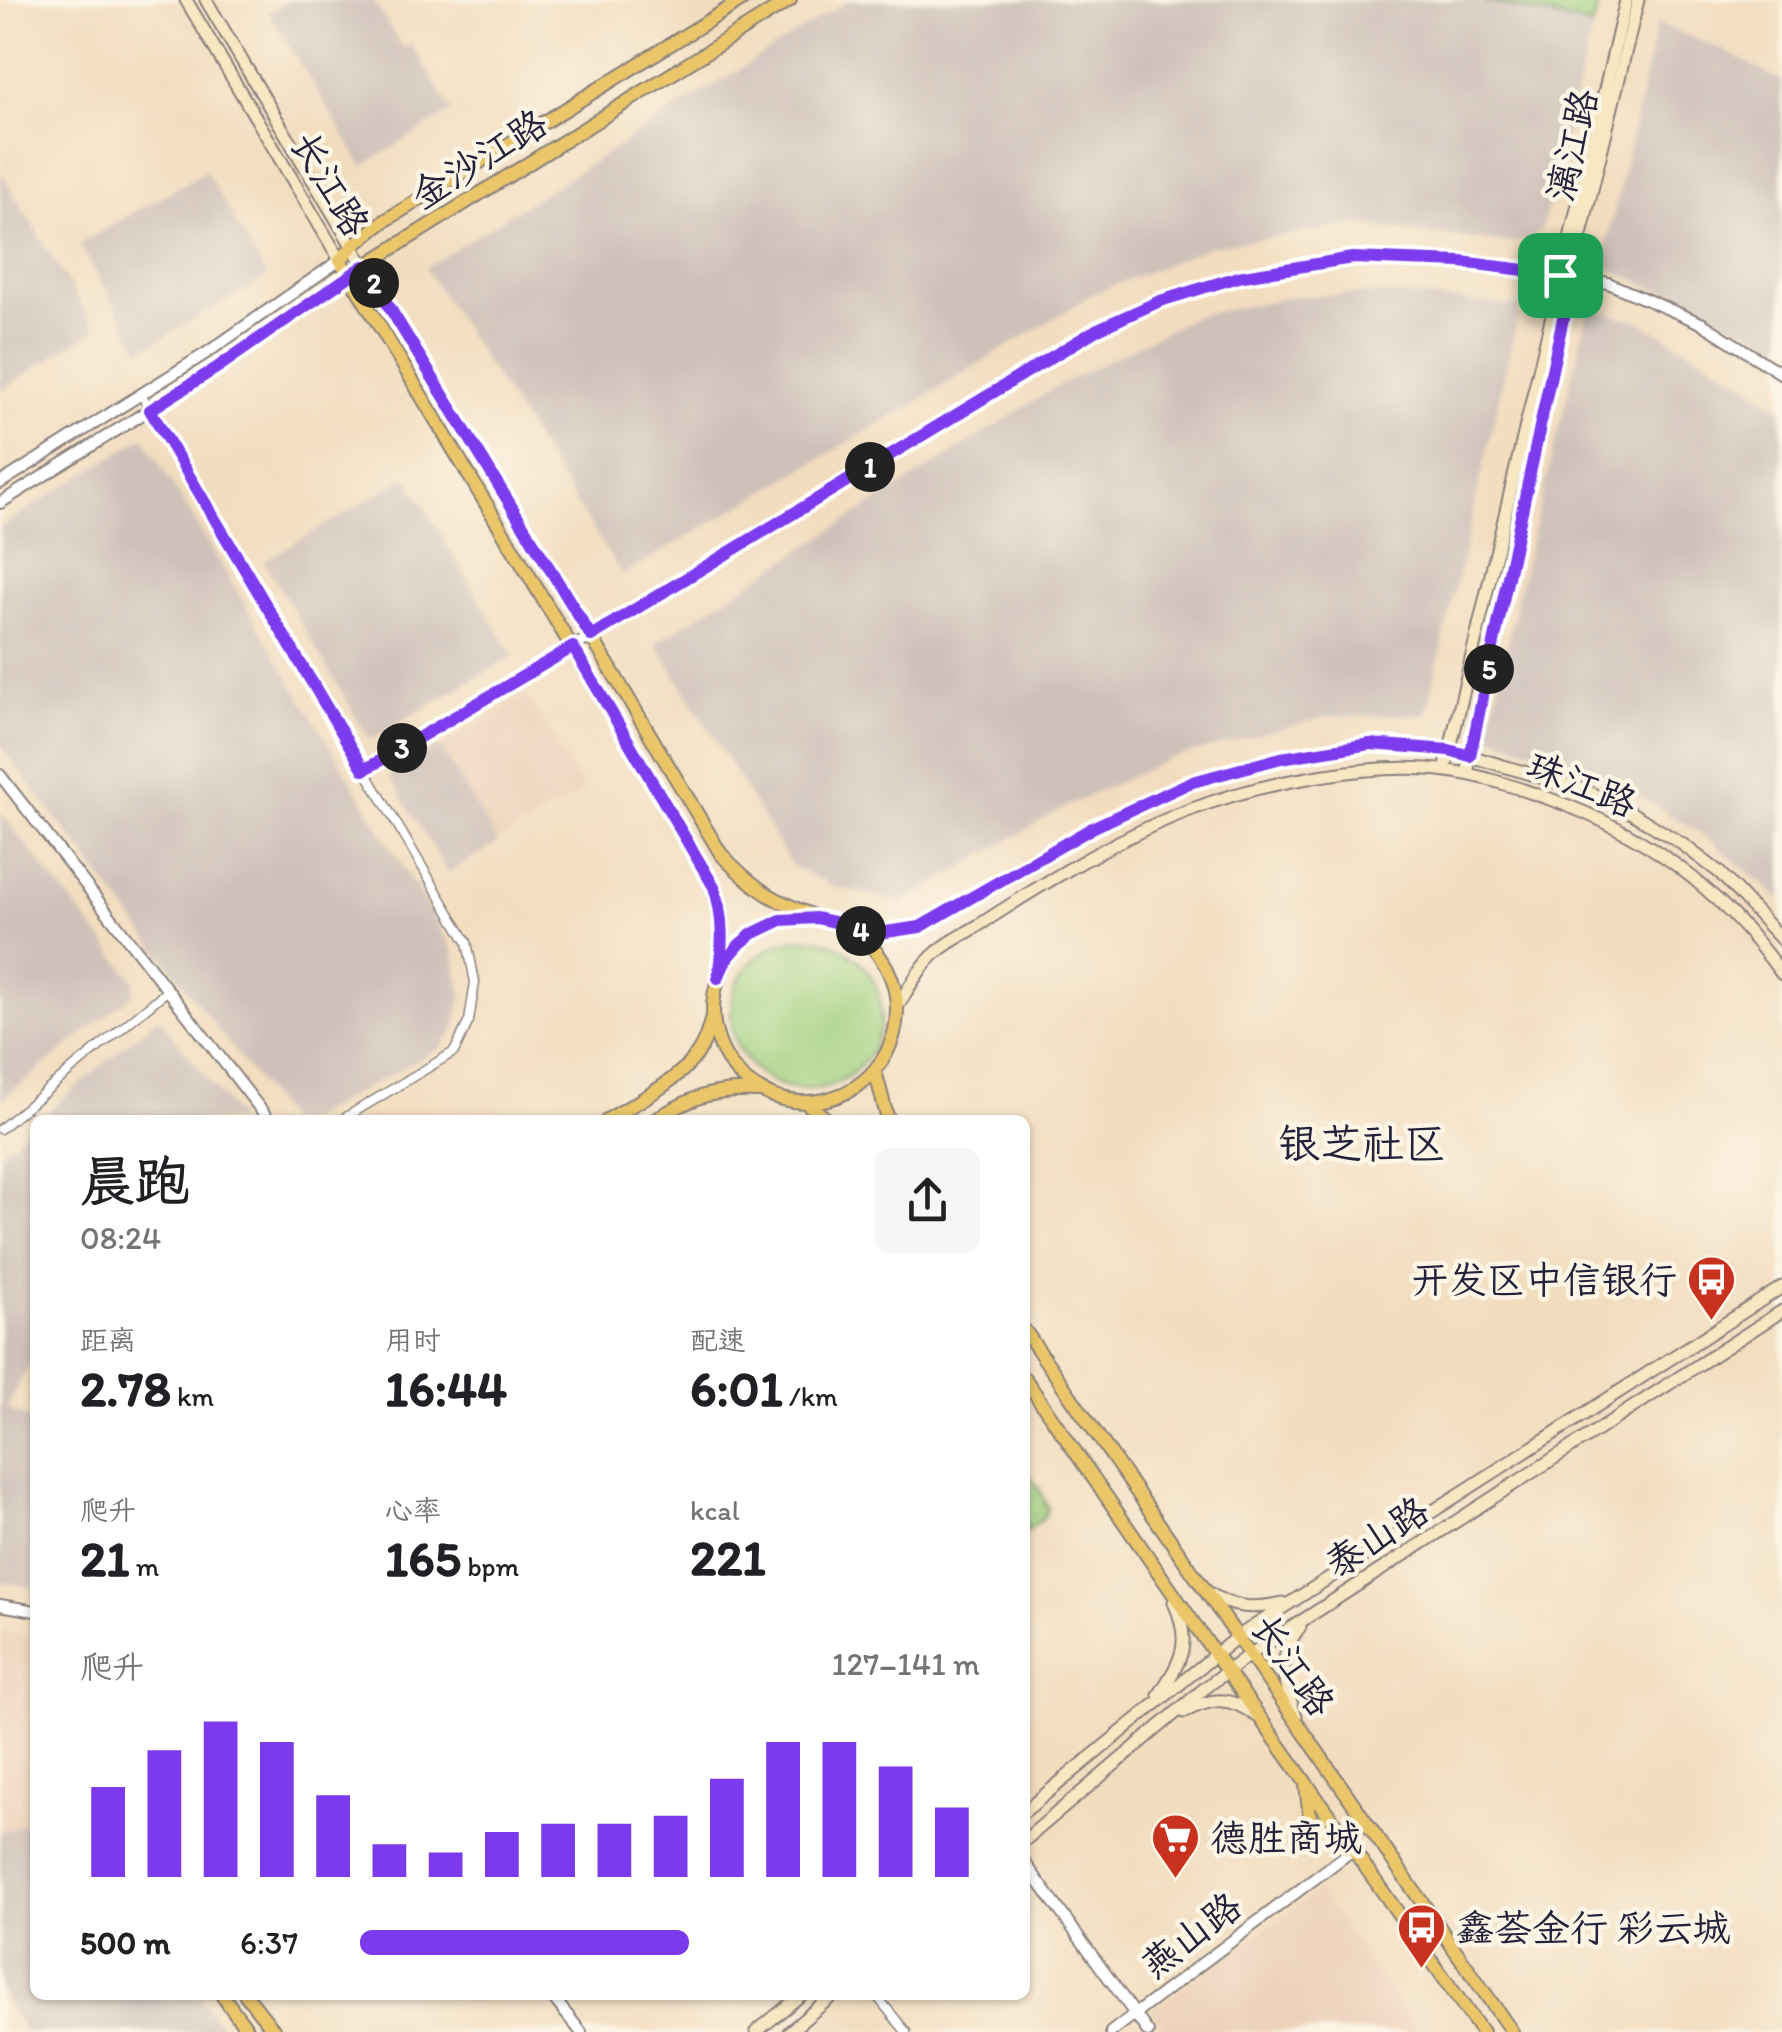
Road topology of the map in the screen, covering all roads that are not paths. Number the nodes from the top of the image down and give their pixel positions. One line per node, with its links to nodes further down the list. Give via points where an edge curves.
1 (186, 0): 8 (main road, 长江路)
2 (206, 0): 7 (main road, 长江路)
3 (742, 0): 7 (main road, 金沙江路)
4 (790, 0): 9 (main road, 金沙江路)
5 (1626, 0): 11 (main road, 漓江路)
6 (1638, 0): 11 (main road, 漓江路)
7 (352, 246): 8 (main road, 金沙江路); 9 (main road, 长江路)
8 (340, 260): 10 (main road, 长江路); 13 (street, 金沙江路)
9 (364, 266): 10 (main road, 金沙江路); 17 (main road, 长江路)
10 (350, 275): 14 (street, 金沙江路); 18 (main road, 长江路)
11 (1566, 275): 12 (street, via 1662,305); 17 (street, via 1352,258 1238,277 1160,301 1098,329); 19 (main road, 漓江路); 20 (main road, 漓江路)
12 (1782, 374)
13 (141, 394): 14 (street); 15 (street, 金沙江路)
14 (150, 410): 16 (street, 金沙江路); 21 (street)
15 (0, 482)
16 (0, 504)
17 (591, 636): 18 (street); 25 (main road, 长江路, via 722,854 771,898)
18 (573, 647): 21 (street); 29 (main road, 长江路, via 714,887 723,946)
19 (1449, 750): 20 (main road); 22 (main road, 漓江路); 26 (main road, via 1370,744 1281,758 1189,783 1094,827 920,927)
20 (1470, 756): 23 (main road, 漓江路); 27 (main road, via 1584,790 1632,813 1719,872)
21 (364, 770): 37 (street, via 467,942 475,982 469,1021 454,1052)
22 (1444, 770): 23 (main road, 珠江路); 31 (main road, 珠江路, via 1365,768 1283,782 1155,823 936,952)
23 (1467, 774): 28 (main road, 珠江路, via 1587,812 1630,833 1698,879)
24 (0, 775): 30 (street)
25 (823, 920): 26 (main road); 29 (main road, via 781,920 752,934)
26 (852, 931): 31 (main road, via 887,968)
27 (1782, 940)
28 (1782, 974)
29 (718, 978): 32 (main road)
30 (168, 990): 36 (street); 42 (street)
31 (897, 1007): 33 (main road, via 891,1043)
32 (712, 1015): 34 (main road, via 728,1060); 38 (main road, via 696,1056)
33 (874, 1070): 35 (main road, via 837,1096); 41 (main road)
34 (760, 1091): 35 (main road); 39 (main road, via 719,1090)
35 (805, 1102): 40 (main road)
36 (265, 1115)
37 (349, 1115)
38 (616, 1115)
39 (663, 1115)
40 (822, 1115)
41 (887, 1115)
42 (1, 1127)
43 (1782, 1286): 49 (main road, 泰山路)
44 (1782, 1310): 52 (main road, 泰山路)
45 (1030, 1339): 48 (main road, 长江路)
46 (1030, 1386): 47 (main road, 长江路)
47 (1162, 1576): 54 (main road, 长江路); 57 (main road, via 1186,1638)
48 (1200, 1583): 49 (main road, via 1223,1602 1242,1606); 53 (main road, 长江路)
49 (1296, 1599): 53 (main road, 泰山路)
50 (0, 1605): 51 (street)
51 (30, 1610)
52 (1308, 1617): 55 (main road, 泰山路); 60 (main road, via 1283,1661)
53 (1237, 1637): 54 (main road, 泰山路); 55 (main road, 长江路)
54 (1215, 1654): 56 (main road, 长江路); 57 (main road, 泰山路)
55 (1249, 1655): 56 (main road, 泰山路); 60 (main road, 长江路)
56 (1227, 1671): 58 (main road, 长江路); 59 (main road, 泰山路)
57 (1150, 1708): 62 (main road, 泰山路)
58 (1264, 1723): 59 (main road, via 1223,1700); 61 (main road, 长江路)
59 (1163, 1724): 63 (main road, 泰山路)
60 (1299, 1725): 83 (main road, 长江路)
61 (1301, 1775): 64 (main road); 65 (main road, 长江路)
62 (1030, 1807)
63 (1030, 1836)
64 (1313, 1840)
65 (1354, 1850): 73 (street, 燕山路); 82 (main road, 长江路)
66 (1030, 1870): 73 (street)
67 (226, 2000): 74 (main road)
68 (250, 2000): 75 (main road)
69 (555, 2000): 76 (street)
70 (795, 2000): 77 (main road)
71 (827, 2000): 78 (main road)
72 (880, 2000): 79 (street)
73 (1135, 2013): 80 (street, 燕山路); 81 (street)
74 (248, 2032)
75 (276, 2032)
76 (581, 2032)
77 (756, 2032)
78 (789, 2032)
79 (906, 2032)
80 (1111, 2032)
81 (1148, 2032)
82 (1482, 2032)
83 (1512, 2032)

